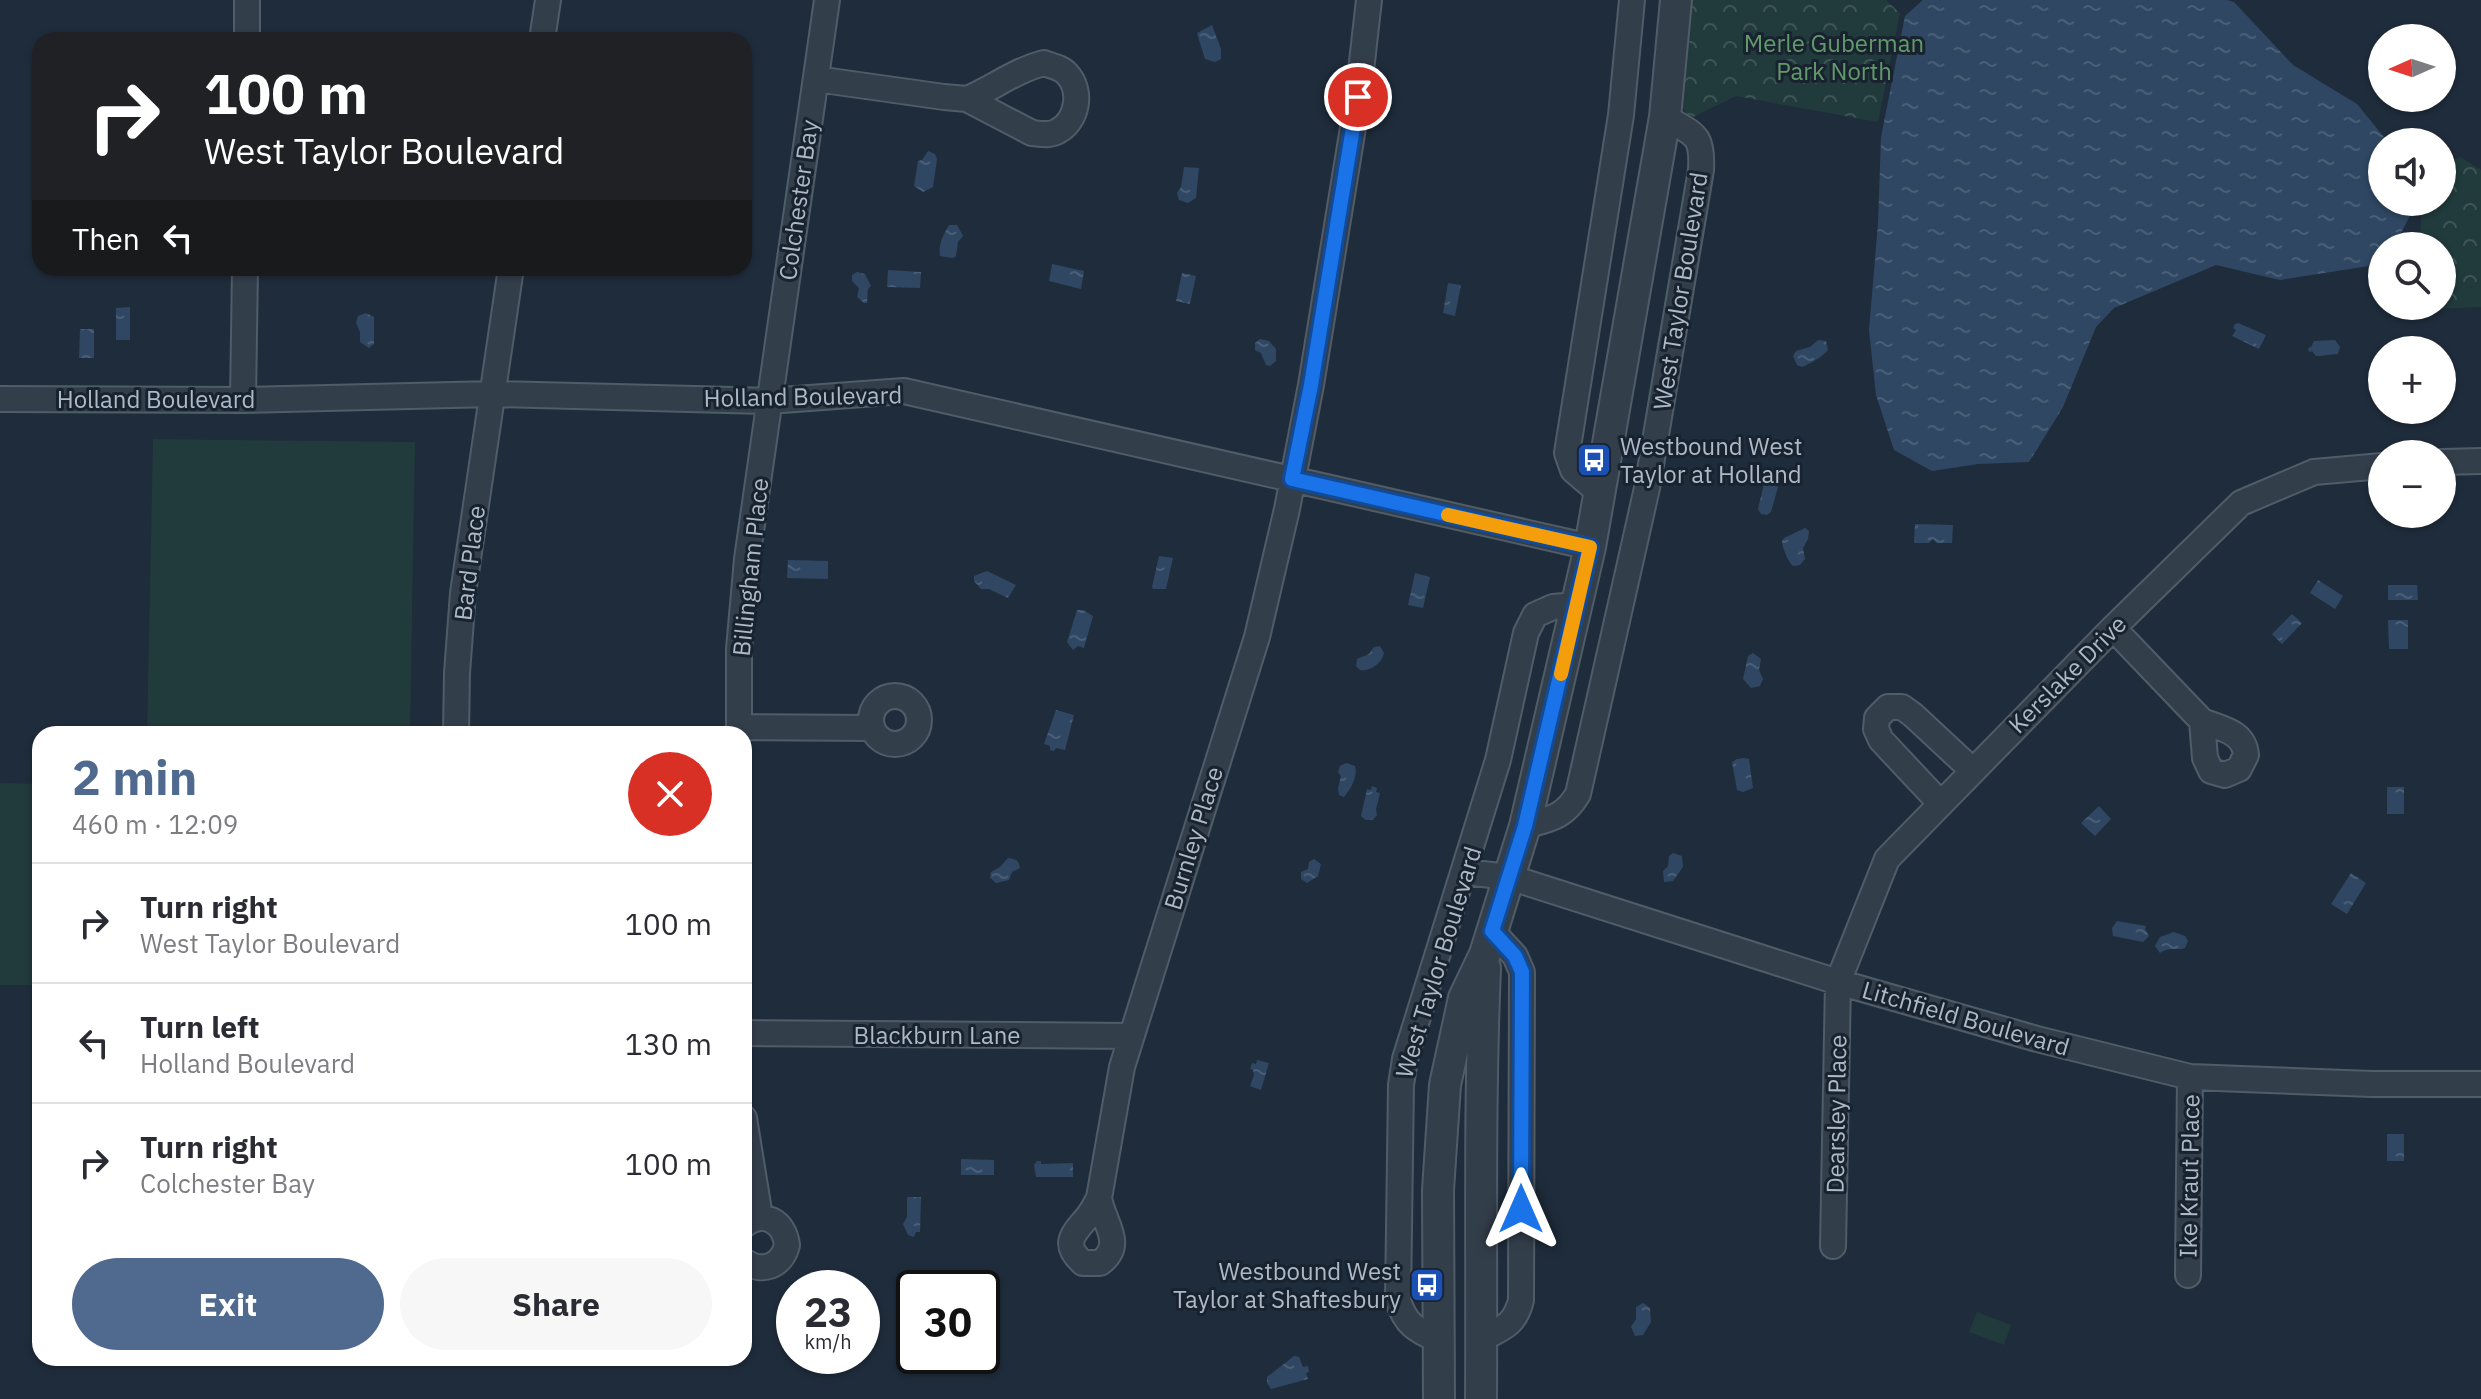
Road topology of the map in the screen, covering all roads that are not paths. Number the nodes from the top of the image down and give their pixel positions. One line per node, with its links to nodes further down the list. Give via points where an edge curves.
1 (247, 0): 7 (street)
2 (548, 0): 8 (street)
3 (827, 0): 9 (street, Colchester Bay)
4 (1369, 0): 21 (street, via 1358,97)
5 (1632, 0): 22 (street, via 1621,115 1567,453 1573,470)
6 (1676, 0): 11 (street, West Taylor Boulevard)
7 (247, 32)
8 (543, 32)
9 (816, 79): 10 (street); 17 (street, Colchester Bay)
10 (967, 99)
11 (1665, 117): 22 (street, West Taylor Boulevard); 33 (street, West Taylor Boulevard, via 1695,136 1702,148 1701,170 1647,488 1578,794 1563,813)
12 (245, 276): 16 (street)
13 (510, 276): 14 (street, Bard Place)
14 (494, 394): 16 (street, Holland Boulevard); 17 (street, Holland Boulevard); 27 (street, Bard Place, via 463,593)
15 (0, 399): 16 (street, Holland Boulevard)
16 (243, 400)
17 (769, 401): 21 (street, Holland Boulevard, via 904,391); 28 (street, Billingham Place, via 747,559)
18 (2481, 461): 19 (street)
19 (2456, 462)
20 (2368, 467): 25 (street, Kerslake Drive, via 2314,472 2241,503)
21 (1292, 479): 23 (street, Holland Boulevard); 39 (street, Burnley Place, via 1257,637)
22 (1600, 493): 23 (street, West Taylor Boulevard)
23 (1590, 547): 24 (street, West Taylor Boulevard)
24 (1577, 605): 33 (street, West Taylor Boulevard); 34 (street, West Taylor Boulevard, via 1535,615 1526,633 1498,760)
25 (2113, 628): 26 (street); 31 (street, Kerslake Drive)
26 (2202, 721)
27 (456, 726)
28 (739, 726)
29 (872, 728): 30 (street)
30 (752, 730)
31 (1972, 770): 32 (street, Kerslake Drive); 32 (street, via 1902,707 1888,707 1877,718 1881,740)
32 (1941, 804): 37 (street, Kerslake Drive, via 1887,859)
33 (1525, 826): 35 (street, West Taylor Boulevard)
34 (1465, 872): 35 (street, Litchfield Boulevard); 48 (street, West Taylor Boulevard, via 1401,1085 1398,1300 1403,1318)
35 (1509, 877): 36 (street, West Taylor Boulevard); 37 (street, Litchfield Boulevard)
36 (1488, 943): 47 (street, West Taylor Boulevard, via 1480,1072); 47 (street, West Taylor Boulevard, via 1515,956 1522,972 1521,1300 1517,1316); 48 (street, West Taylor Boulevard, via 1464,998 1445,1085 1438,1190)
37 (1838, 982): 40 (street, Litchfield Boulevard); 44 (street, Dearsley Place)
38 (752, 1033): 39 (street, Blackburn Lane)
39 (1131, 1036): 42 (street, Burnley Place)
40 (2190, 1077): 41 (street, Litchfield Boulevard); 46 (street, Ike Kraut Place)
41 (2481, 1084)
42 (1099, 1198)
43 (752, 1221): 45 (street, via 775,1221 787,1245 780,1261 764,1268)
44 (1833, 1246)
45 (752, 1265)
46 (2188, 1275)
47 (1481, 1339): 49 (street, West Taylor Boulevard)
48 (1438, 1354): 50 (street); 51 (street, West Taylor Boulevard)
49 (1481, 1384): 52 (street, West Taylor Boulevard)
50 (1427, 1399)
51 (1439, 1399)
52 (1489, 1399)

